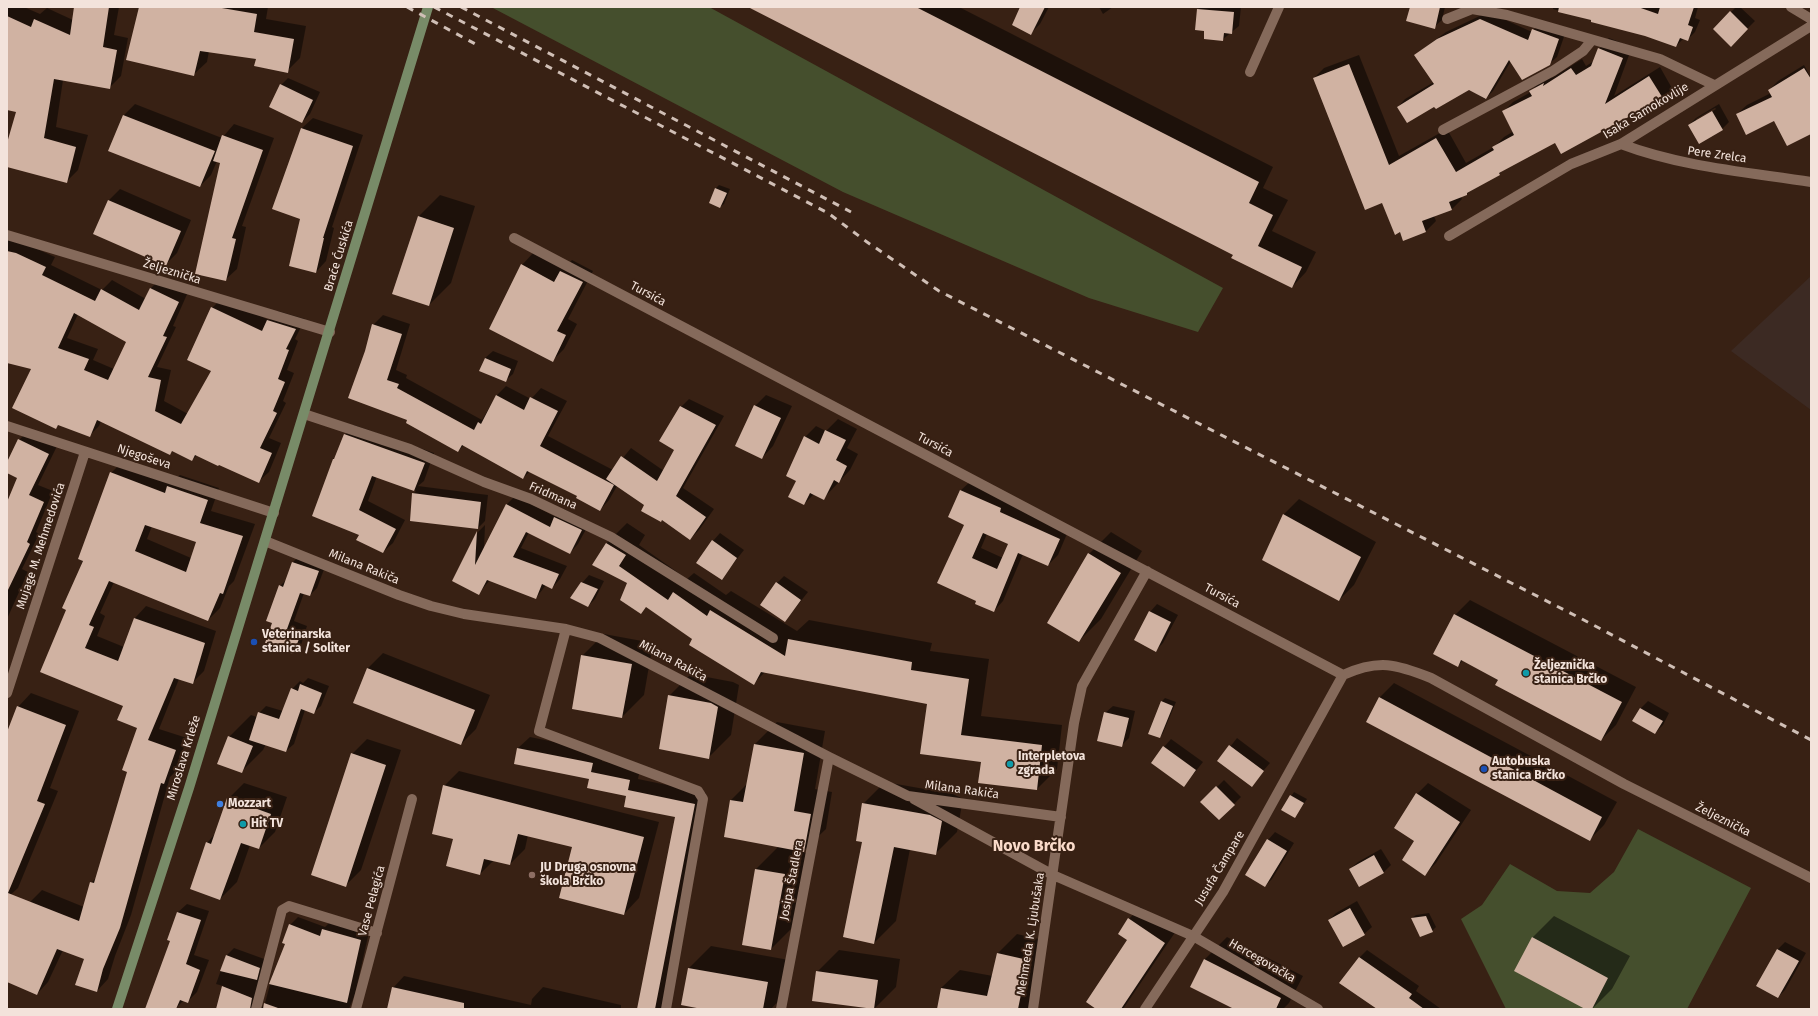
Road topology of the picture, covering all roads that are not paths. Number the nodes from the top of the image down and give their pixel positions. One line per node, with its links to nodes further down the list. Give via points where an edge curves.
1 (428, 7): 16 (main road, Braće Ćuskića)
2 (1279, 7): 8 (street)
3 (1791, 7): 5 (street)
4 (1447, 19): 7 (street, via 1472,9 1507,15)
5 (1811, 19)
6 (1811, 26): 9 (street, Isaka Samokovlije)
7 (1592, 40): 9 (street, via 1660,59); 10 (street, via 1583,51 1553,71)
8 (1250, 72)
9 (1714, 85): 11 (street, Isaka Samokovlije)
10 (1443, 130)
11 (1621, 144): 12 (street, Pere Zrelca, via 1648,155 1682,163); 14 (street, Isaka Samokovlije, via 1571,164)
12 (1811, 182)
13 (7, 236): 16 (street, Željeznička)
14 (1449, 236)
15 (514, 238): 22 (street, Tursića)
16 (330, 332): 17 (main road, Braće Ćuskića)
17 (304, 414): 20 (main road, Braće Ćuskića); 24 (street, Fridmana, via 410,449 484,482 531,499 612,537)
18 (7, 426): 19 (street, Njegoševa)
19 (85, 452): 20 (street, Njegoševa); 26 (street, Mujage M. Mehmedovića)
20 (274, 513): 21 (main road, Miroslava Krleže)
21 (265, 541): 23 (street, Milana Rakiča, via 431,606 464,614); 35 (main road, Miroslava Krleže, via 189,788)
22 (1147, 571): 25 (street, Tursića); 30 (street, Mehmeda K. Ljubušaka, via 1082,686)
23 (566, 629): 27 (street, Milana Rakiča, via 600,638); 38 (street, via 539,731 698,791 703,799)
24 (773, 638)
25 (1343, 675): 32 (street, Željeznička, via 1390,664 1431,678 1624,784); 34 (street, Jusufa Čampare, via 1224,892)
26 (7, 693)
27 (829, 757): 28 (street, Milana Rakiča); 39 (street, Josipa Štadlera)
28 (908, 796): 30 (street, Milana Rakiča); 31 (street, Hercegovačka)
29 (412, 798): 33 (street, Vase Pelagića)
30 (1061, 817): 31 (street, Mehmeda K. Ljubušaka)
31 (1053, 875): 34 (street, Hercegovačka); 40 (street, Mehmeda K. Ljubušaka)
32 (1811, 878)
33 (377, 933): 36 (street, via 289,906 282,910); 37 (street, Vase Pelagića)
34 (1193, 936): 41 (street, Jusufa Čampare); 42 (street, Hercegovačka)
35 (117, 1009)
36 (256, 1009)
37 (356, 1009)
38 (666, 1009)
39 (781, 1009)
40 (1033, 1009)
41 (1145, 1009)
42 (1318, 1009)

